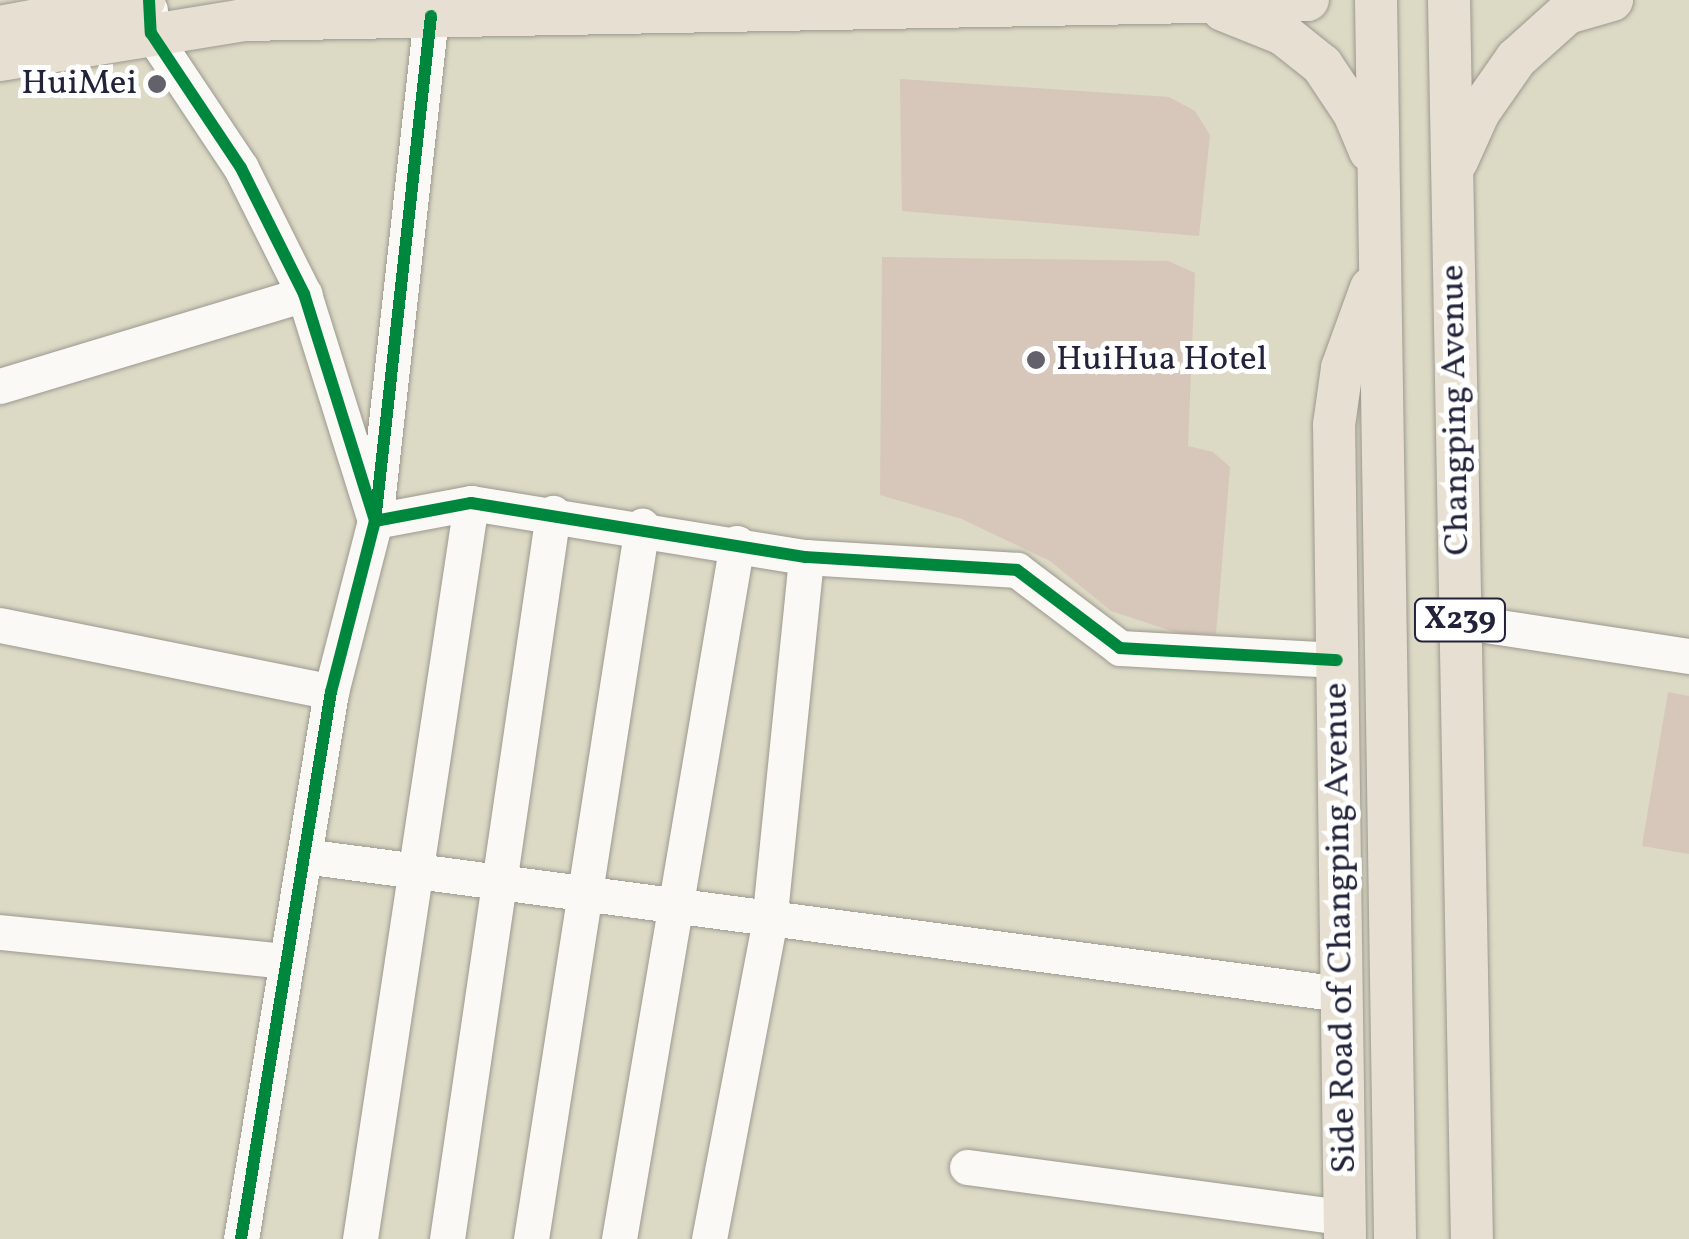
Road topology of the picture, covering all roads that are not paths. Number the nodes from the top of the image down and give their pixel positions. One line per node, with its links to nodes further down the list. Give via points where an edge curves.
1 (1308, 0): 5 (main road)
2 (1376, 0): 12 (main road, X239)
3 (1449, 0): 11 (main road, Changping Avenue / X239)
4 (1612, 0): 11 (main road, via 1567,13 1516,59 1479,112)
5 (1194, 2): 8 (main road); 12 (main road, via 1258,23 1313,56 1354,112)
6 (51, 9): 7 (main road); 9 (main road)
7 (148, 11): 8 (main road, via 243,20); 10 (main road); 14 (street, via 241,168)
8 (431, 16): 18 (street)
9 (0, 27)
10 (0, 60)
11 (1451, 181): 22 (main road, Changping Avenue / X239)
12 (1379, 186): 13 (main road, X239)
13 (1380, 264): 25 (main road, Side Road of Changping Avenue, via 1336,395); 44 (main road, X239)
14 (304, 294): 15 (street); 18 (street)
15 (0, 386)
16 (471, 502): 17 (street); 18 (street); 28 (street)
17 (553, 513): 19 (street); 29 (street)
18 (375, 521): 26 (street)
19 (642, 526): 20 (street); 30 (street)
20 (737, 542): 21 (street); 31 (street)
21 (806, 557): 25 (street, via 1017,570 1120,648); 32 (street)
22 (1460, 621): 24 (street); 45 (main road, Changping Avenue / X239)
23 (0, 624): 26 (street)
24 (1689, 656)
25 (1338, 660): 35 (main road, Side Road of Changping Avenue)
26 (332, 692): 27 (street)
27 (304, 856): 28 (street); 34 (street)
28 (416, 872): 29 (street); 39 (street)
29 (500, 884): 30 (street); 40 (street)
30 (584, 896): 31 (street); 41 (street)
31 (675, 910): 32 (street); 42 (street)
32 (769, 923): 35 (street); 43 (street)
33 (0, 932): 34 (street)
34 (287, 961): 38 (street)
35 (1341, 994): 37 (main road, Side Road of Changping Avenue)
36 (967, 1167): 37 (street)
37 (1344, 1228)
38 (241, 1239)
39 (360, 1239)
40 (447, 1239)
41 (531, 1239)
42 (619, 1239)
43 (709, 1239)
44 (1395, 1239)
45 (1472, 1239)

